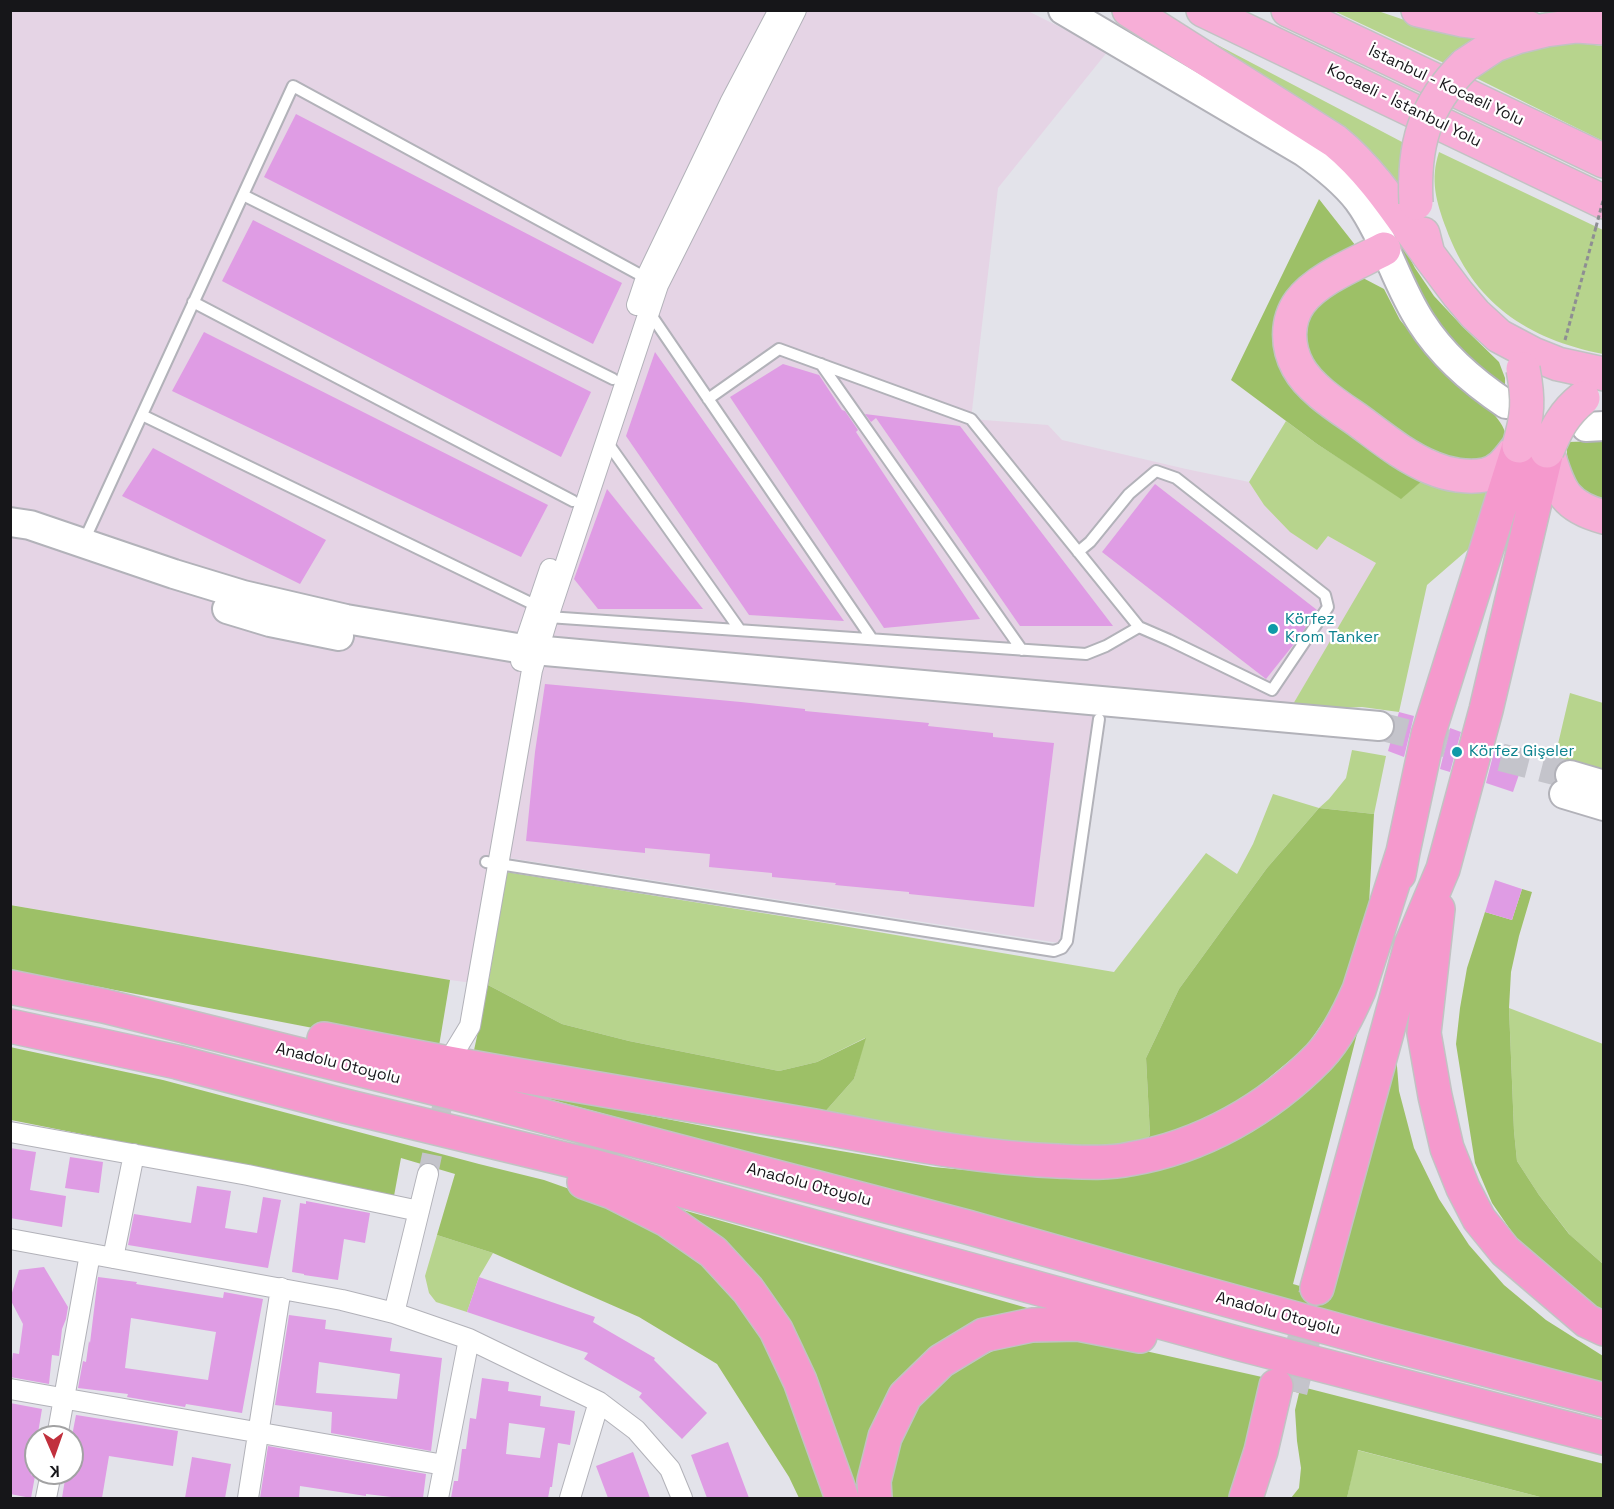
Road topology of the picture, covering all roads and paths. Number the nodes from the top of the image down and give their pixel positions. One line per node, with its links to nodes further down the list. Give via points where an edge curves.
1 (779, 10): 16 (street)
2 (796, 10): 18 (street, via 658,285)
3 (1063, 10): 14 (main road, via 1329,169 1359,201)
4 (1089, 10): 23 (main road, via 1328,154 1348,170 1369,198 1421,300 1444,333 1463,355)
5 (1130, 10): 15 (highway, via 1353,155)
6 (1203, 10): 13 (highway, Kocaeli - İstanbul Yolu)
7 (1288, 10): 10 (highway, İstanbul - Kocaeli Yolu)
8 (1418, 10): 9 (highway, via 1484,24)
9 (1581, 24): 15 (highway, bridge, via 1495,45 1465,65 1439,95 1420,140 1414,178)
10 (1604, 161)
11 (243, 195): 16 (lane, via 293,86); 17 (lane); 22 (lane)
12 (1604, 197): 13 (path, bridge)
13 (1600, 214): 21 (path)
14 (1384, 249): 23 (main road, via 1407,299 1447,356 1485,390); 28 (highway, via 1326,280 1299,303 1289,335 1298,367 1306,379 1407,456 1452,475 1485,475)
15 (1428, 254): 19 (highway, via 1475,314)
16 (646, 278): 22 (street)
17 (193, 302): 26 (lane); 29 (lane)
18 (649, 312): 24 (lane); 27 (street)
19 (1499, 336): 21 (highway); 23 (highway)
20 (821, 364): 24 (lane, via 779,349); 34 (lane, via 971,419); 39 (lane)
21 (1558, 364): 25 (highway)
22 (613, 379): 29 (street)
23 (1511, 389): 28 (highway, bridge, via 1527,391 1526,422)
24 (708, 399): 38 (lane)
25 (1597, 407): 28 (highway, bridge, via 1571,407)
26 (142, 415): 33 (lane); 35 (lane)
27 (607, 442): 35 (street); 37 (lane)
28 (1533, 449): 30 (highway, via 1566,498 1577,507); 44 (highway, via 1428,735); 46 (highway, via 1483,720)
29 (573, 501): 35 (street)
30 (1604, 517)
31 (10, 522): 33 (main road)
32 (10, 541): 40 (main road, via 270,622 328,634)
33 (83, 543): 40 (main road, via 243,594)
34 (1078, 552): 36 (lane); 36 (lane, via 1129,494 1156,471 1176,478 1325,595 1328,607 1272,690)
35 (543, 612): 37 (lane); 40 (street)
36 (1139, 627): 39 (lane, via 1086,654)
37 (740, 630): 38 (lane)
38 (872, 639): 39 (lane)
39 (1022, 650)
40 (528, 660): 41 (main road); 41 (main road, via 1378,735); 45 (street)
41 (1099, 719): 45 (lane, via 1066,942 1054,951)
42 (1604, 785): 43 (main road, via 1567,784)
43 (1604, 806)
44 (1402, 852): 46 (highway, via 1387,958 1355,1072 1308,1286 1411,945); 48 (highway, via 1351,1010 1320,1055 1262,1105 1234,1123 1199,1140 1126,1160 1022,1160 943,1149 310,1037)
45 (492, 864): 45 (street, via 453,1054 470,1026)
46 (1443, 869): 60 (highway, via 1424,1034 1448,1148 1479,1219 1505,1251 1587,1321)
47 (10, 987): 48 (highway, Anadolu Otoyolu)
48 (104, 1006): 65 (highway, Anadolu Otoyolu, via 967,1227)
49 (10, 1026): 50 (highway, via 177,1062)
50 (345, 1106): 62 (highway, via 593,1166); 75 (highway, via 612,1192 667,1220 713,1252 748,1290 776,1330 800,1381)
51 (10, 1132): 52 (street)
52 (134, 1154): 54 (street); 57 (street)
53 (428, 1174): 54 (street)
54 (420, 1211): 59 (street)
55 (10, 1239): 56 (street)
56 (90, 1254): 57 (street); 64 (street)
57 (113, 1258): 58 (street)
58 (281, 1288): 59 (street); 68 (street)
59 (394, 1313): 61 (street)
60 (1604, 1329)
61 (469, 1339): 66 (street); 70 (street)
62 (1240, 1344): 69 (highway); 76 (highway, via 1165,1341 1078,1324 1032,1325 984,1335 940,1361 905,1396 885,1437 874,1481)
63 (10, 1389): 64 (street)
64 (63, 1399): 67 (street); 68 (street)
65 (1604, 1400)
66 (599, 1402): 73 (street); 74 (street, via 636,1430 670,1469)
67 (59, 1425)
68 (258, 1433): 70 (street); 71 (street)
69 (1604, 1438)
70 (444, 1466): 72 (street)
71 (248, 1498)
72 (438, 1498)
73 (570, 1498)
74 (682, 1498)
75 (842, 1498)
76 (875, 1498)
77 (1246, 1498): 78 (highway, via 1283,1389 1277,1457)
78 (1263, 1498)

